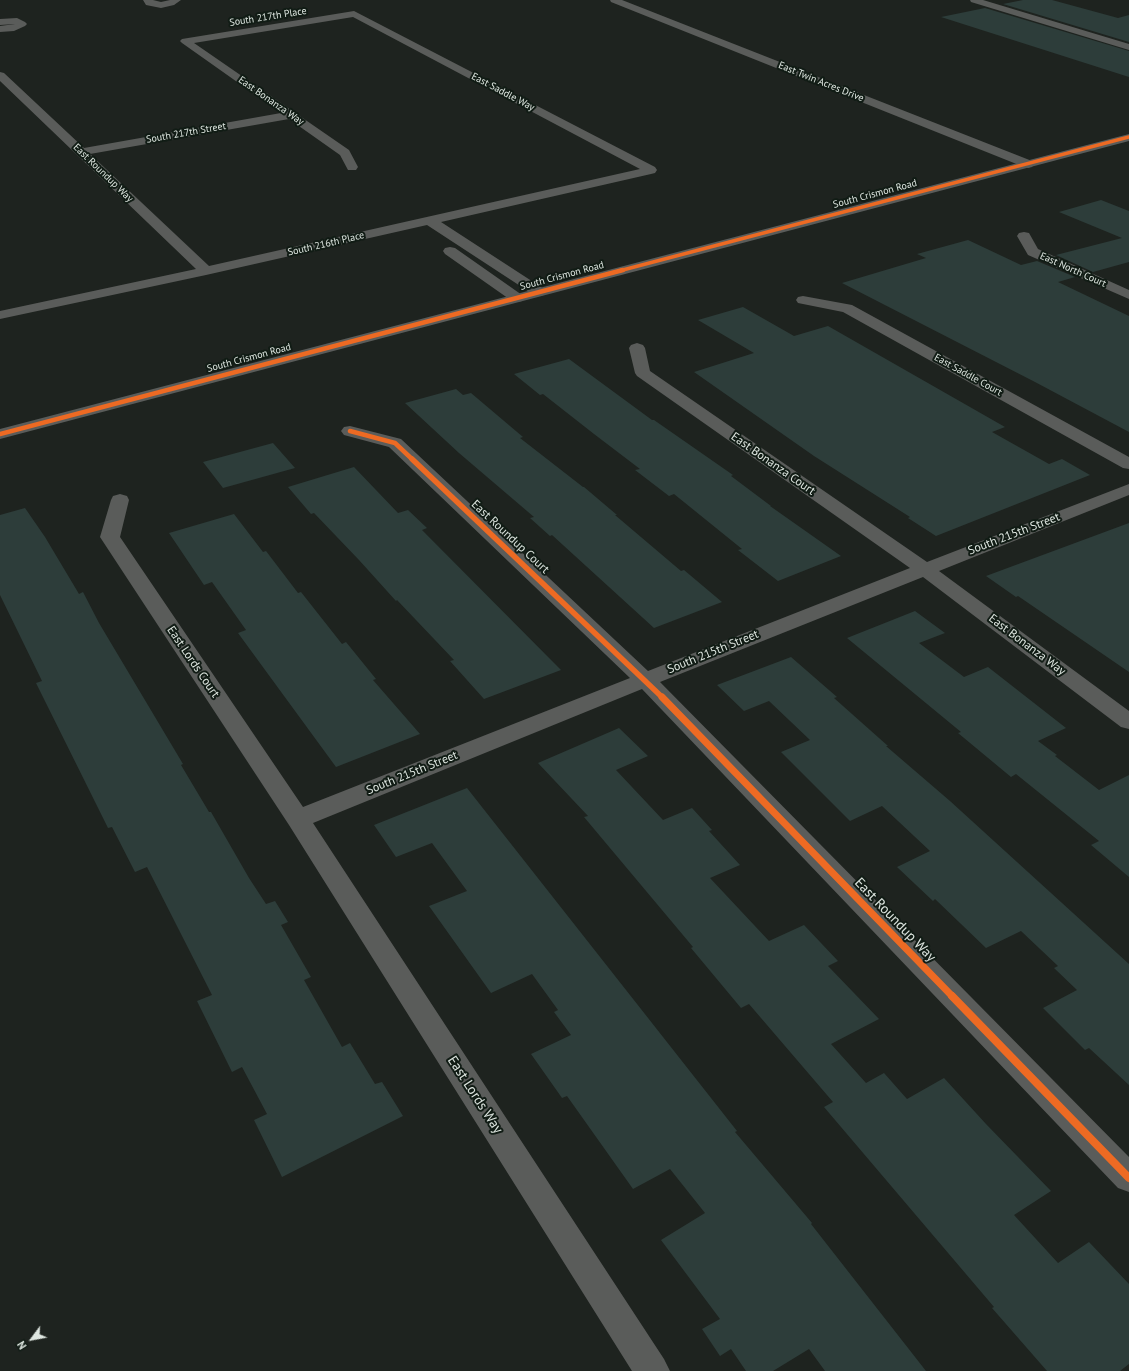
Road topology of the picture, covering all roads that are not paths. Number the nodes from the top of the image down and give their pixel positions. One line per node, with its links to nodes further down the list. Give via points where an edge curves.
1 (149, 0): 2 (street, via 149,4 156,5 171,4)
2 (177, 0)
3 (614, 0): 14 (street, East Twin Acres Drive)
4 (974, 0): 9 (street)
5 (354, 14): 8 (street, South 217th Place); 16 (street, East Saddle Way)
6 (0, 22): 7 (street, via 17,21 22,24 14,28)
7 (0, 28)
8 (185, 41): 11 (street, East Bonanza Way)
9 (1129, 47)
10 (0, 75): 13 (street, East Roundup Way)
11 (291, 115): 13 (street, South 217th Street); 15 (street, East Bonanza Way, via 344,153)
12 (1129, 137): 14 (street, South Crismon Road)
13 (82, 152): 22 (street, East Roundup Way)
14 (1028, 164): 23 (street, South Crismon Road)
15 (352, 167)
16 (652, 170): 17 (street, South 216th Place)
17 (429, 220): 18 (street, South 216th Place); 23 (street)
18 (411, 224): 19 (street); 22 (street, South 216th Place)
19 (423, 233)
20 (1024, 236): 24 (street, East North Court, via 1033,252)
21 (436, 242): 25 (street)
22 (206, 271): 27 (street, South 216th Place)
23 (539, 292): 25 (street, South Crismon Road)
24 (1129, 295)
25 (517, 298): 30 (street, South Crismon Road)
26 (803, 300): 31 (street, East Saddle Court, via 847,308)
27 (0, 315)
28 (637, 348): 34 (street, East Bonanza Court, via 642,373)
29 (350, 431): 35 (street, East Roundup Court, via 395,443)
30 (0, 434)
31 (1129, 464)
32 (1129, 489): 34 (street, South 215th Street)
33 (120, 500): 37 (street, East Lords Court, via 110,537)
34 (924, 569): 35 (street, South 215th Street); 36 (street, East Bonanza Way)
35 (644, 680): 37 (street, South 215th Street); 38 (street, East Roundup Way)
36 (1129, 722)
37 (298, 819): 39 (street, East Lords Way)
38 (1129, 1178)
39 (652, 1371)

